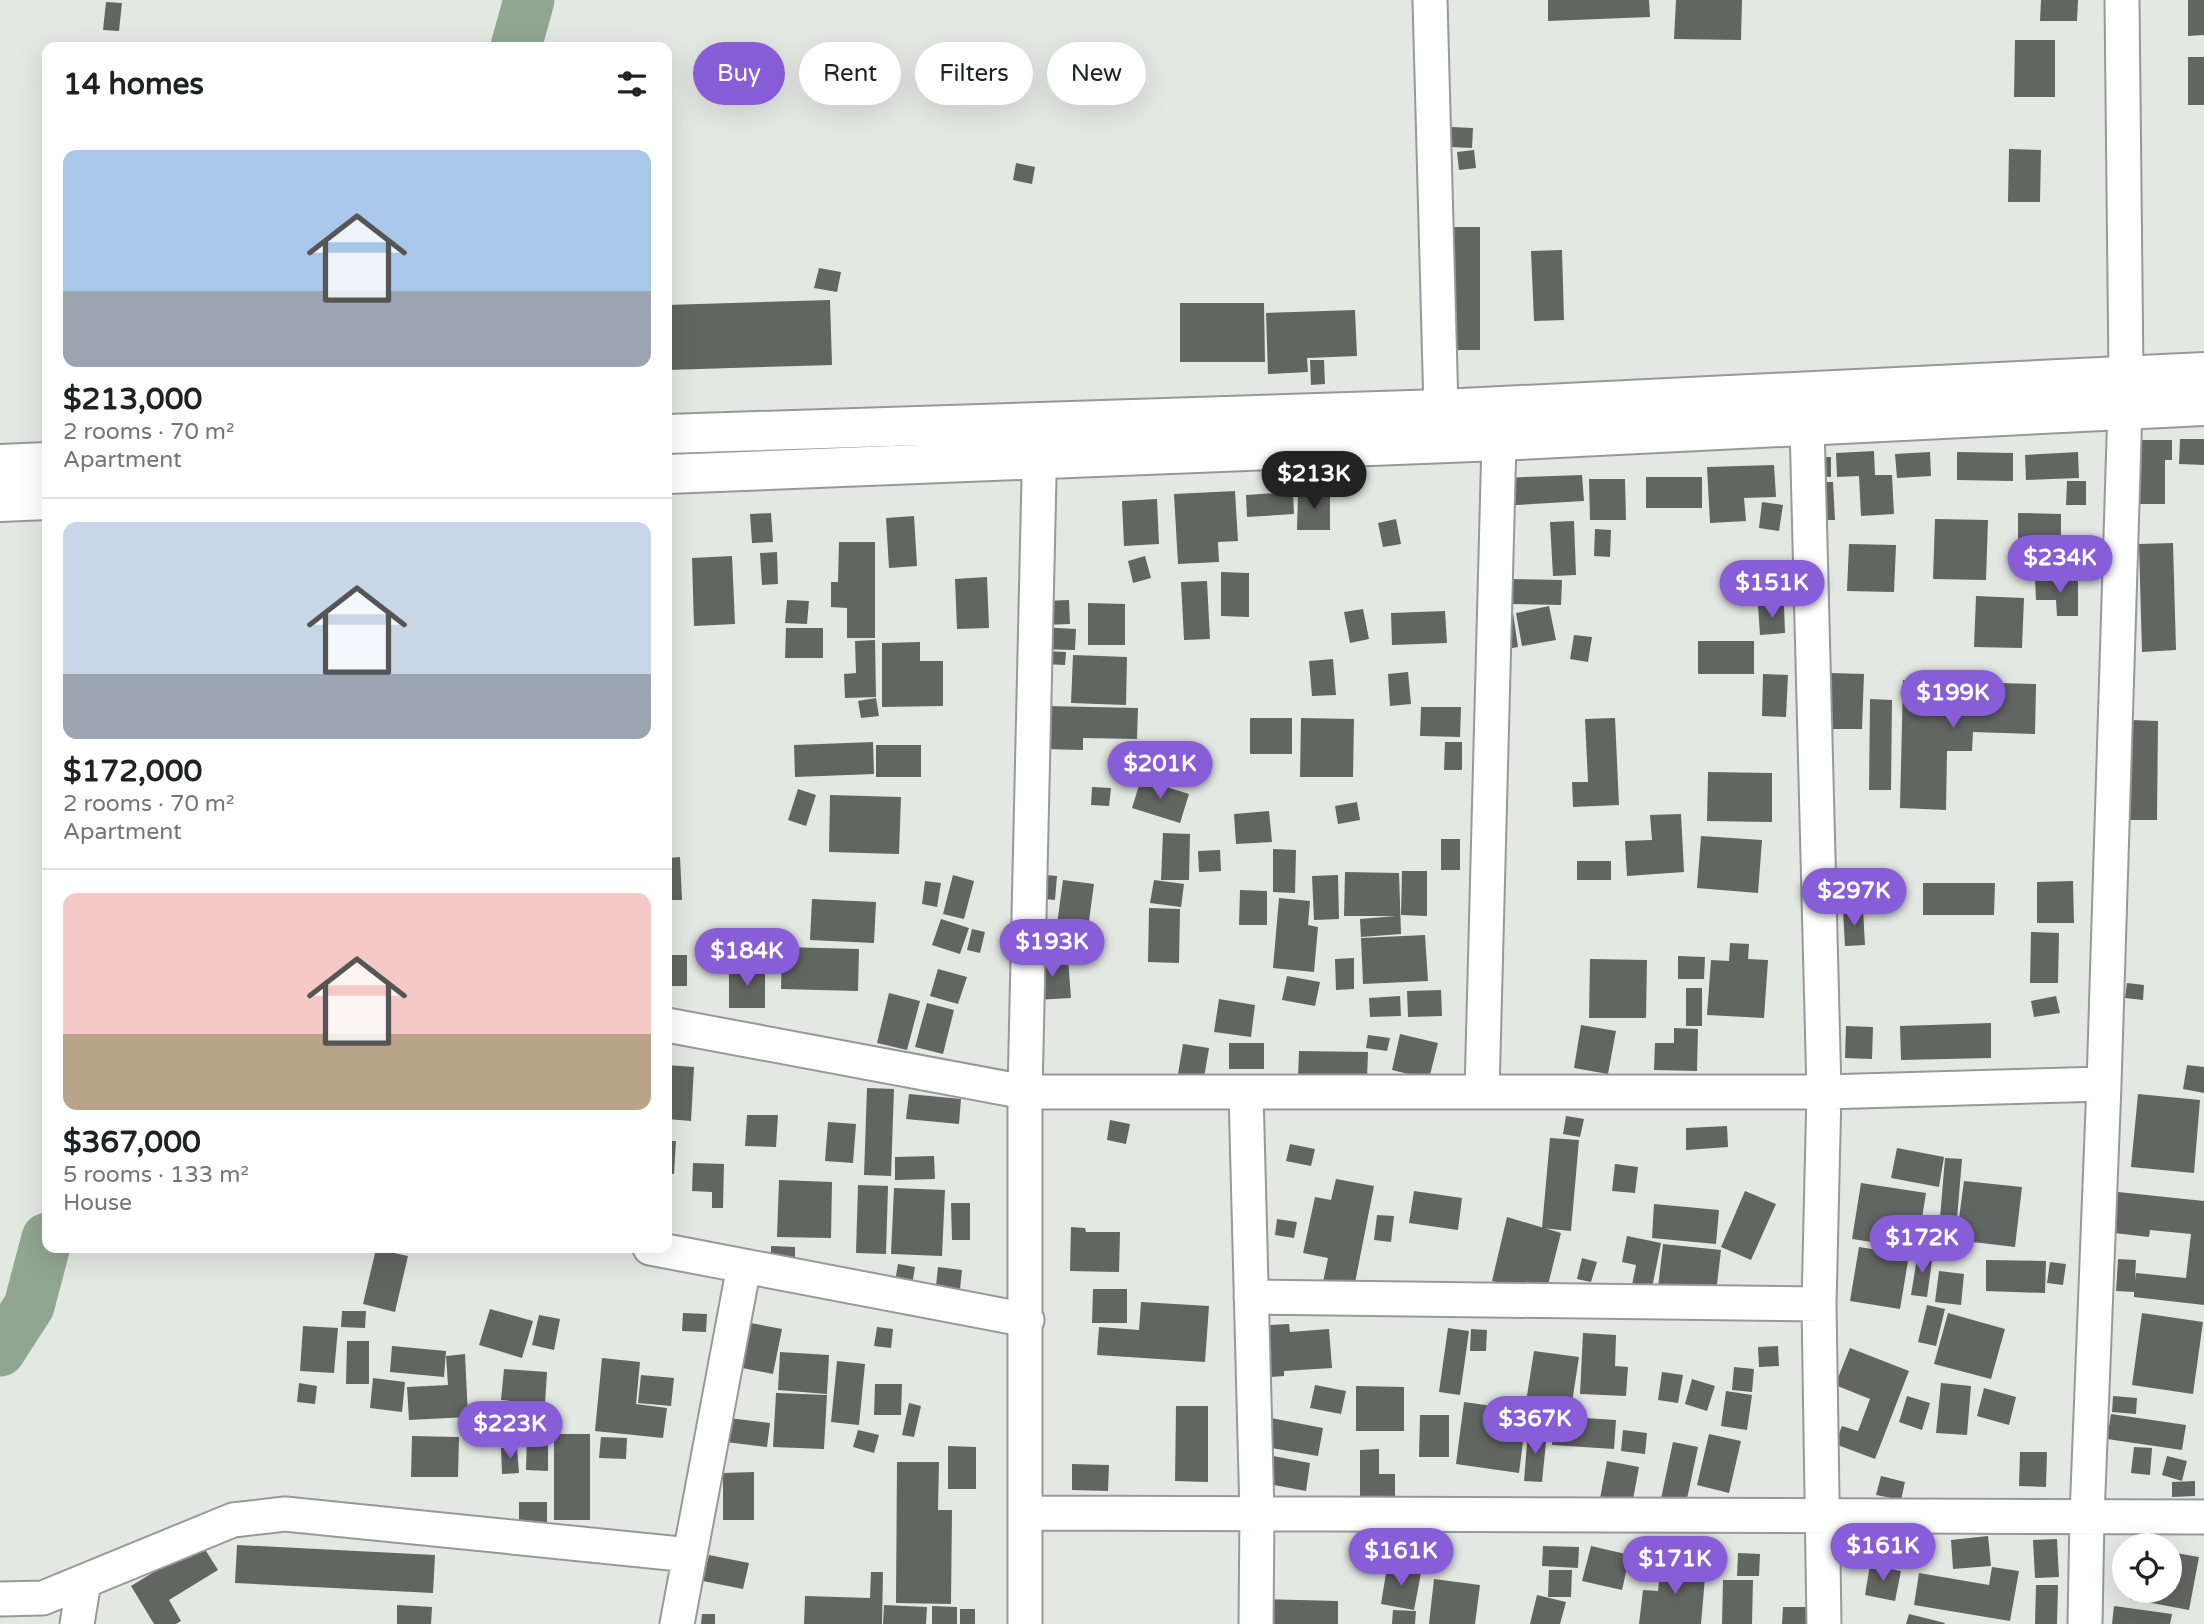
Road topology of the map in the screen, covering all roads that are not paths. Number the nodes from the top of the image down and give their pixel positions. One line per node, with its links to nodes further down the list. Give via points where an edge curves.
1 (1430, 0): 6 (street)
2 (2122, 0): 4 (street)
3 (2204, 372): 4 (main road)
4 (2126, 392): 5 (main road); 6 (main road); 8 (main road); 18 (street)
5 (2204, 406)
6 (1441, 409): 7 (main road)
7 (1040, 421): 9 (main road); 11 (street)
8 (1807, 425): 10 (main road); 21 (street)
9 (672, 434)
10 (1499, 441): 11 (main road); 20 (street)
11 (1040, 460): 14 (main road); 22 (street)
12 (42, 462): 13 (main road)
13 (0, 464)
14 (672, 474)
15 (42, 500): 16 (main road)
16 (0, 502)
17 (672, 1026): 22 (street)
18 (2104, 1084): 21 (street); 31 (street)
19 (1246, 1092): 20 (street); 22 (street); 25 (street)
20 (1482, 1092): 21 (street)
21 (1824, 1092): 26 (street)
22 (1026, 1093): 27 (street)
23 (672, 1252): 24 (street)
24 (744, 1266): 27 (street); 33 (street)
25 (1251, 1297): 26 (street); 29 (street)
26 (1819, 1304): 30 (street)
27 (1027, 1320): 28 (street)
28 (1027, 1513): 29 (street); 38 (street)
29 (1257, 1514): 30 (street); 39 (street)
30 (1822, 1516): 31 (street); 40 (street)
31 (2087, 1517): 32 (street); 41 (street)
32 (2204, 1517)
33 (690, 1555): 34 (street, via 285,1514 233,1520); 37 (street)
34 (84, 1581): 35 (street, via 43,1598); 36 (street)
35 (0, 1599)
36 (78, 1624)
37 (677, 1624)
38 (1026, 1624)
39 (1256, 1624)
40 (1824, 1624)
41 (2085, 1624)

